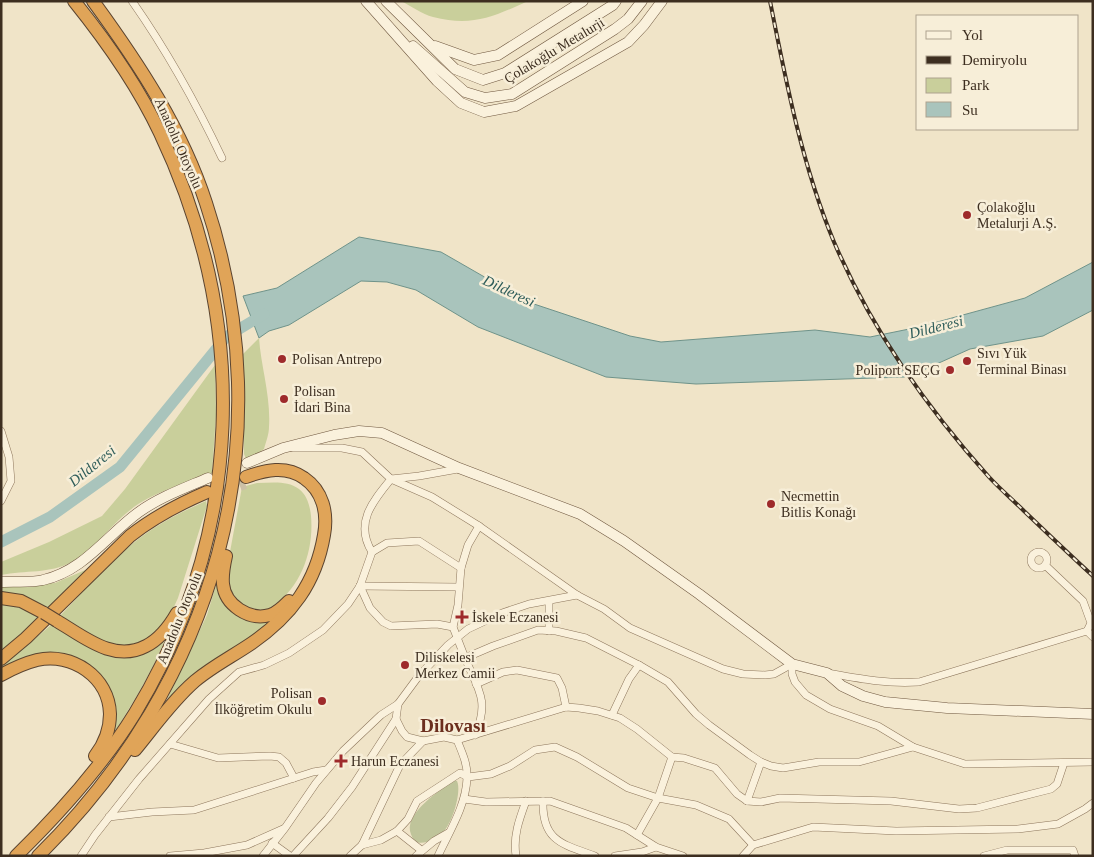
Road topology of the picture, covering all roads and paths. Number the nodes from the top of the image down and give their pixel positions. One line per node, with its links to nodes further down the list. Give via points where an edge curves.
1 (74, 1): 19 (highway, Anadolu Otoyolu, via 118,61 160,131 198,227 212,286 224,392 223,441)
2 (93, 1): 21 (highway, Anadolu Otoyolu, via 163,106 206,203 225,274 234,328 238,378 237,446)
3 (132, 1): 12 (street, via 184,82)
4 (366, 1): 10 (main road)
5 (386, 1): 11 (main road, Çolakoğlu Metalurji)
6 (583, 1): 11 (main road, via 498,56 474,60)
7 (616, 1): 11 (main road, Çolakoğlu Metalurji, via 505,73 483,80 455,69)
8 (642, 1): 10 (main road, Çolakoğlu Metalurji, via 615,29 512,94 485,98 465,92)
9 (662, 1): 10 (main road, via 628,42 516,106 484,112 462,103 437,81)
10 (379, 16)
11 (432, 45)
12 (222, 158)
13 (1, 431): 20 (street, via 11,481)
14 (282, 448): 15 (main road); 16 (main road, via 359,431 382,434); 18 (street, via 342,448 362,452)
15 (247, 463)
16 (459, 468): 18 (street); 41 (main road, via 580,514 699,594)
17 (208, 478): 26 (main road, via 140,511 83,562 65,573 42,581)
18 (391, 479): 22 (street, via 432,497); 23 (street, via 371,505 366,518 364,533)
19 (209, 498): 30 (highway, bridge, via 179,607 171,624 153,643 129,653 115,652 21,601); 38 (highway, via 166,511 145,524); 39 (highway, via 167,516 132,540); 74 (highway, Anadolu Otoyolu, via 205,548 184,615 152,682 97,766)
20 (1, 501)
21 (230, 502): 64 (highway, Anadolu Otoyolu, via 217,561 181,658 130,746); 64 (highway, via 229,543 223,570 225,591 236,608 250,614 270,615 284,606 302,582 317,542 318,520 309,494 290,479 268,476 245,480 268,470 290,471 311,483 325,511 325,528 321,551 308,584 295,605 276,624 195,682 121,769)
22 (479, 526): 25 (street, via 468,545); 29 (street)
23 (372, 552): 25 (street, via 387,543 419,541); 27 (street)
24 (1045, 566): 34 (street, via 1083,601 1091,623)
25 (461, 568): 28 (street)
26 (1, 582)
27 (360, 586): 28 (street); 32 (street, via 370,608 391,626 437,624); 53 (street, via 323,630 289,653 239,672)
28 (458, 587): 32 (street)
29 (577, 595): 31 (street); 41 (street, via 630,628 723,669 765,676)
30 (1, 598)
31 (549, 601): 33 (street); 35 (street, via 502,613)
32 (453, 627): 35 (street)
33 (549, 630): 37 (street, via 538,630); 40 (street, via 586,638)
34 (1087, 631): 36 (street); 42 (street, via 919,682 874,682)
35 (457, 637): 37 (street); 45 (street)
36 (1093, 637)
37 (465, 658): 44 (street)
38 (1, 659)
39 (1, 664)
40 (639, 664): 48 (street); 56 (street, via 668,682 696,714)
41 (792, 664): 42 (main road); 54 (street, via 795,682 806,695 830,709 878,726)
42 (827, 673): 47 (main road, via 842,686 885,702)
43 (1, 675): 74 (highway, via 38,660 70,662 91,672 99,681 110,706 110,725 99,751)
44 (476, 684): 46 (street, via 503,672 517,670 557,678); 50 (street, via 483,710)
45 (398, 704): 49 (street); 59 (street, via 381,715)
46 (566, 707): 48 (street); 50 (street)
47 (1093, 714)
48 (612, 715): 55 (street, via 637,729)
49 (396, 719): 52 (street, via 407,736); 85 (street, via 352,787)
50 (475, 735): 51 (street)
51 (457, 740): 52 (street, via 444,737); 60 (street)
52 (423, 742): 76 (street, via 400,765)
53 (170, 744): 61 (street, via 218,758 280,757); 69 (street)
54 (913, 747): 56 (street, via 859,762 820,762 783,768); 58 (street, via 965,764)
55 (672, 757): 63 (street); 66 (street, via 716,768)
56 (761, 762): 66 (street)
57 (1093, 762): 58 (street)
58 (1064, 763): 66 (street, via 1060,778 1051,789 977,808 958,809 891,801 780,798)
59 (326, 770): 61 (street); 70 (street)
60 (468, 777): 62 (street); 63 (street, via 491,774 535,750 555,747 628,788); 71 (street, via 460,773 417,801 408,819)
61 (294, 778): 69 (street, via 194,810)
62 (464, 798): 67 (street, via 486,802); 72 (street)
63 (658, 798): 73 (street); 77 (street, via 696,805 729,819)
64 (89, 799): 81 (highway, Anadolu Otoyolu)
65 (543, 801): 67 (street); 73 (street, via 568,807); 90 (street, via 544,820 551,835 566,845)
66 (747, 801)
67 (526, 802): 89 (street, via 514,841)
68 (1093, 803): 77 (street, via 1058,824 1018,829 896,831 813,827)
69 (109, 816): 82 (street)
70 (285, 828): 75 (street); 83 (street, via 247,845)
71 (396, 831): 76 (street, via 381,840); 79 (street)
72 (448, 833): 79 (street); 88 (street)
73 (638, 835): 78 (street)
74 (36, 836): 80 (highway, Anadolu Otoyolu)
75 (272, 843): 84 (street); 85 (street)
76 (362, 845): 86 (street)
77 (753, 845): 93 (street)
78 (656, 847): 91 (street); 92 (street)
79 (421, 850): 87 (street)
80 (16, 856)
81 (38, 856)
82 (81, 856)
83 (170, 856)
84 (263, 856)
85 (292, 856)
86 (350, 856)
87 (416, 856)
88 (438, 856)
89 (516, 856)
90 (595, 856)
91 (615, 856)
92 (683, 856)
93 (743, 856)
94 (984, 856): 95 (street, via 1007,850 1073,850)
95 (1075, 856)

